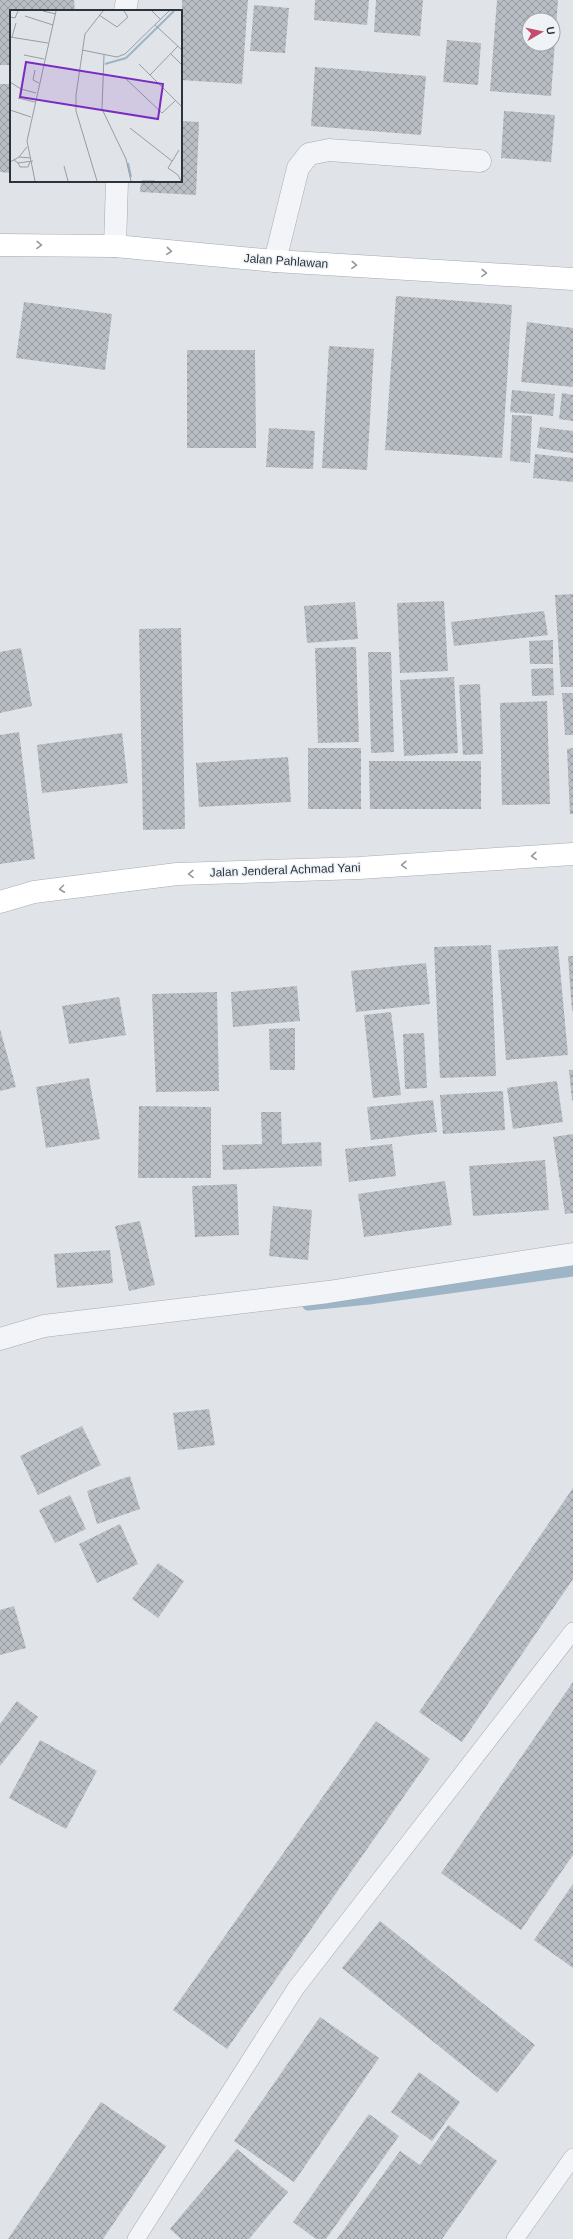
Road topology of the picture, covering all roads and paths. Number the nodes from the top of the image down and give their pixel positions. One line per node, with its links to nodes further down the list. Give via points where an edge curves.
1 (127, 0): 2 (street)
2 (125, 10)
3 (480, 161): 7 (street, via 329,150 309,154 298,168)
4 (117, 182): 6 (street)
5 (0, 244): 6 (main road, Jalan Pahlawan, one-way to 6)
6 (115, 246): 7 (main road, Jalan Pahlawan, one-way to 7)
7 (275, 261): 8 (main road, Jalan Pahlawan, one-way to 8)
8 (573, 279)
9 (573, 854): 10 (main road, Jalan Jenderal Achmad Yani, one-way to 10, via 359,868 177,874 34,892)
10 (0, 902)
11 (573, 1254): 12 (street, via 328,1292 44,1326)
12 (0, 1339)
13 (573, 1631): 15 (lane, via 296,1988)
14 (573, 2157): 16 (lane)
15 (136, 2239)
16 (516, 2239)

